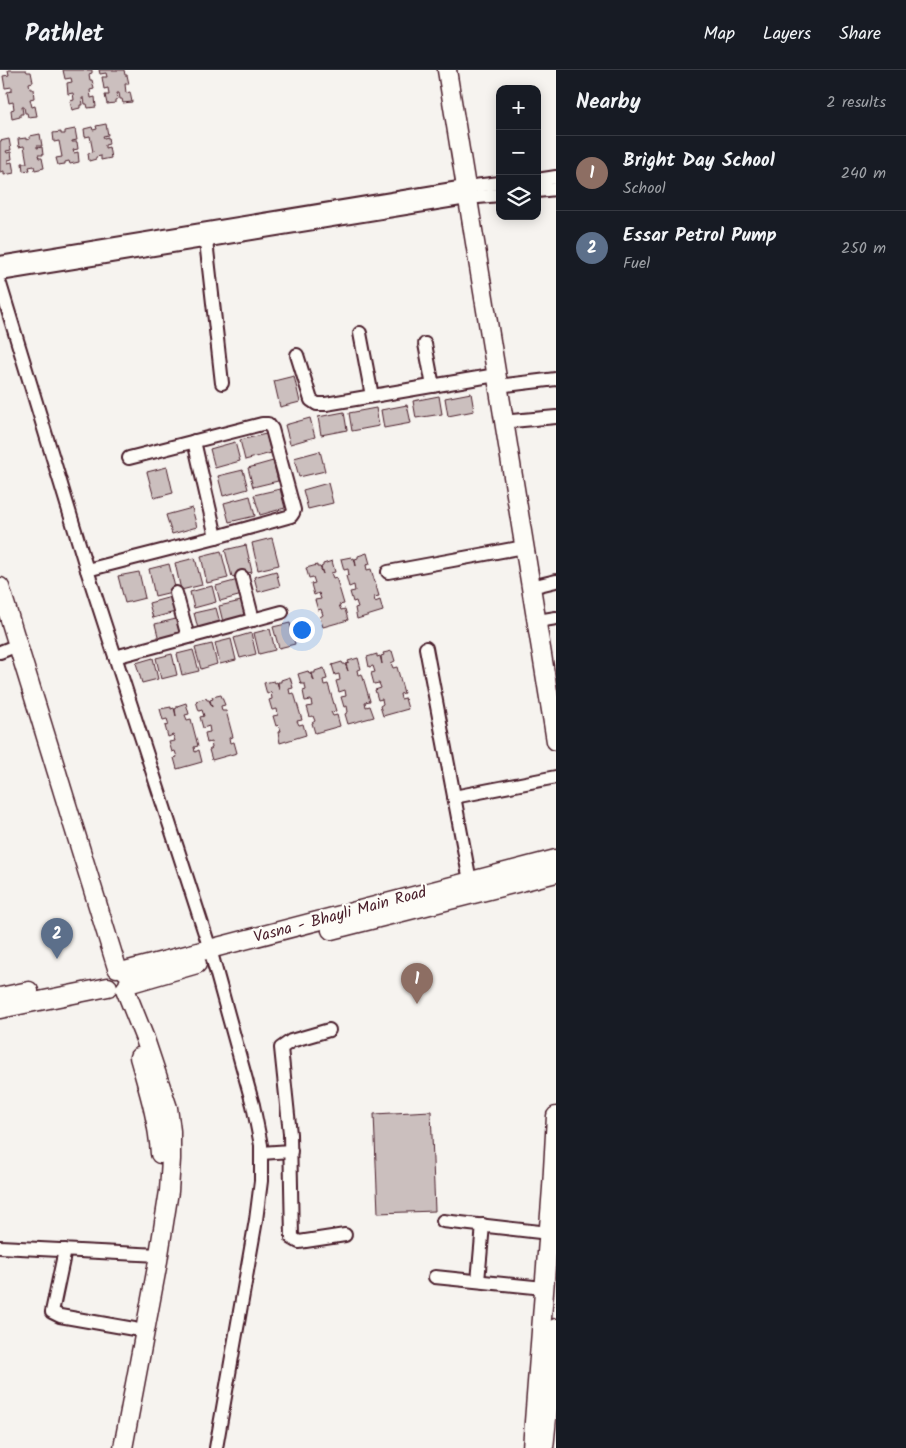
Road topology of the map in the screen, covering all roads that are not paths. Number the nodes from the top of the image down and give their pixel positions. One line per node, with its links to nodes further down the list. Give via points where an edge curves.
1 (447, 70): 8 (street)
2 (459, 70): 8 (street)
3 (556, 177): 4 (street)
4 (541, 179)
5 (496, 184): 8 (street)
6 (556, 189): 7 (street)
7 (541, 191)
8 (471, 192): 9 (street); 10 (street); 11 (street); 18 (street)
9 (496, 195)
10 (206, 241): 12 (street); 19 (street)
11 (0, 263)
12 (0, 274)
13 (0, 284): 28 (street)
14 (360, 333): 21 (street)
15 (425, 344): 20 (street)
16 (297, 355): 21 (street, via 311,400 317,404)
17 (556, 379): 18 (street)
18 (501, 380): 20 (street); 23 (street); 27 (street)
19 (222, 383)
20 (433, 386): 21 (street)
21 (372, 396)
22 (556, 417): 23 (street)
23 (512, 421): 32 (street)
24 (194, 441): 25 (street); 26 (street); 26 (street, via 268,424 294,510 291,516)
25 (129, 458)
26 (216, 537): 28 (street)
27 (524, 547): 29 (street); 32 (street)
28 (87, 570): 42 (street)
29 (388, 572)
30 (242, 577): 36 (street)
31 (556, 581): 32 (street)
32 (534, 586): 37 (street); 43 (street)
33 (0, 587): 40 (street)
34 (176, 593): 39 (street)
35 (282, 612): 36 (street)
36 (253, 620): 39 (street)
37 (550, 623): 43 (street)
38 (0, 624): 40 (street)
39 (188, 638): 42 (street)
40 (9, 648): 51 (street)
41 (426, 648): 46 (street)
42 (116, 657): 50 (street)
43 (554, 687): 44 (street)
44 (556, 741)
45 (556, 777): 46 (street)
46 (454, 797): 49 (street)
47 (556, 859): 49 (street, Vasna - Bhayli Main Road)
48 (556, 874): 50 (street, Vasna - Bhayli Main Road)
49 (470, 881): 50 (street, Vasna - Bhayli Main Road)
50 (211, 954): 51 (street, Vasna - Bhayli Main Road); 57 (street, via 253,1104)
51 (116, 980): 52 (street, Vasna - Bhayli Main Road); 53 (street, Vasna - Bhayli Main Road); 64 (street, via 159,1133)
52 (0, 997)
53 (0, 1009)
54 (329, 1030): 56 (street, via 281,1048)
55 (556, 1116): 60 (street)
56 (291, 1151): 57 (street); 61 (street, via 292,1238 299,1242)
57 (261, 1153): 73 (street, via 256,1220)
58 (443, 1221): 59 (street)
59 (483, 1225): 60 (street); 66 (street)
60 (549, 1233): 67 (street)
61 (345, 1235)
62 (0, 1247): 63 (street)
63 (65, 1250): 64 (street); 69 (street, via 52,1312)
64 (153, 1255): 69 (street); 72 (street)
65 (435, 1277): 66 (street)
66 (478, 1281): 67 (street)
67 (544, 1288): 70 (street)
68 (556, 1328): 70 (street)
69 (134, 1329): 71 (street)
70 (545, 1429): 74 (street); 75 (street)
71 (112, 1448)
72 (123, 1448)
73 (216, 1448)
74 (532, 1448)
75 (544, 1448)

